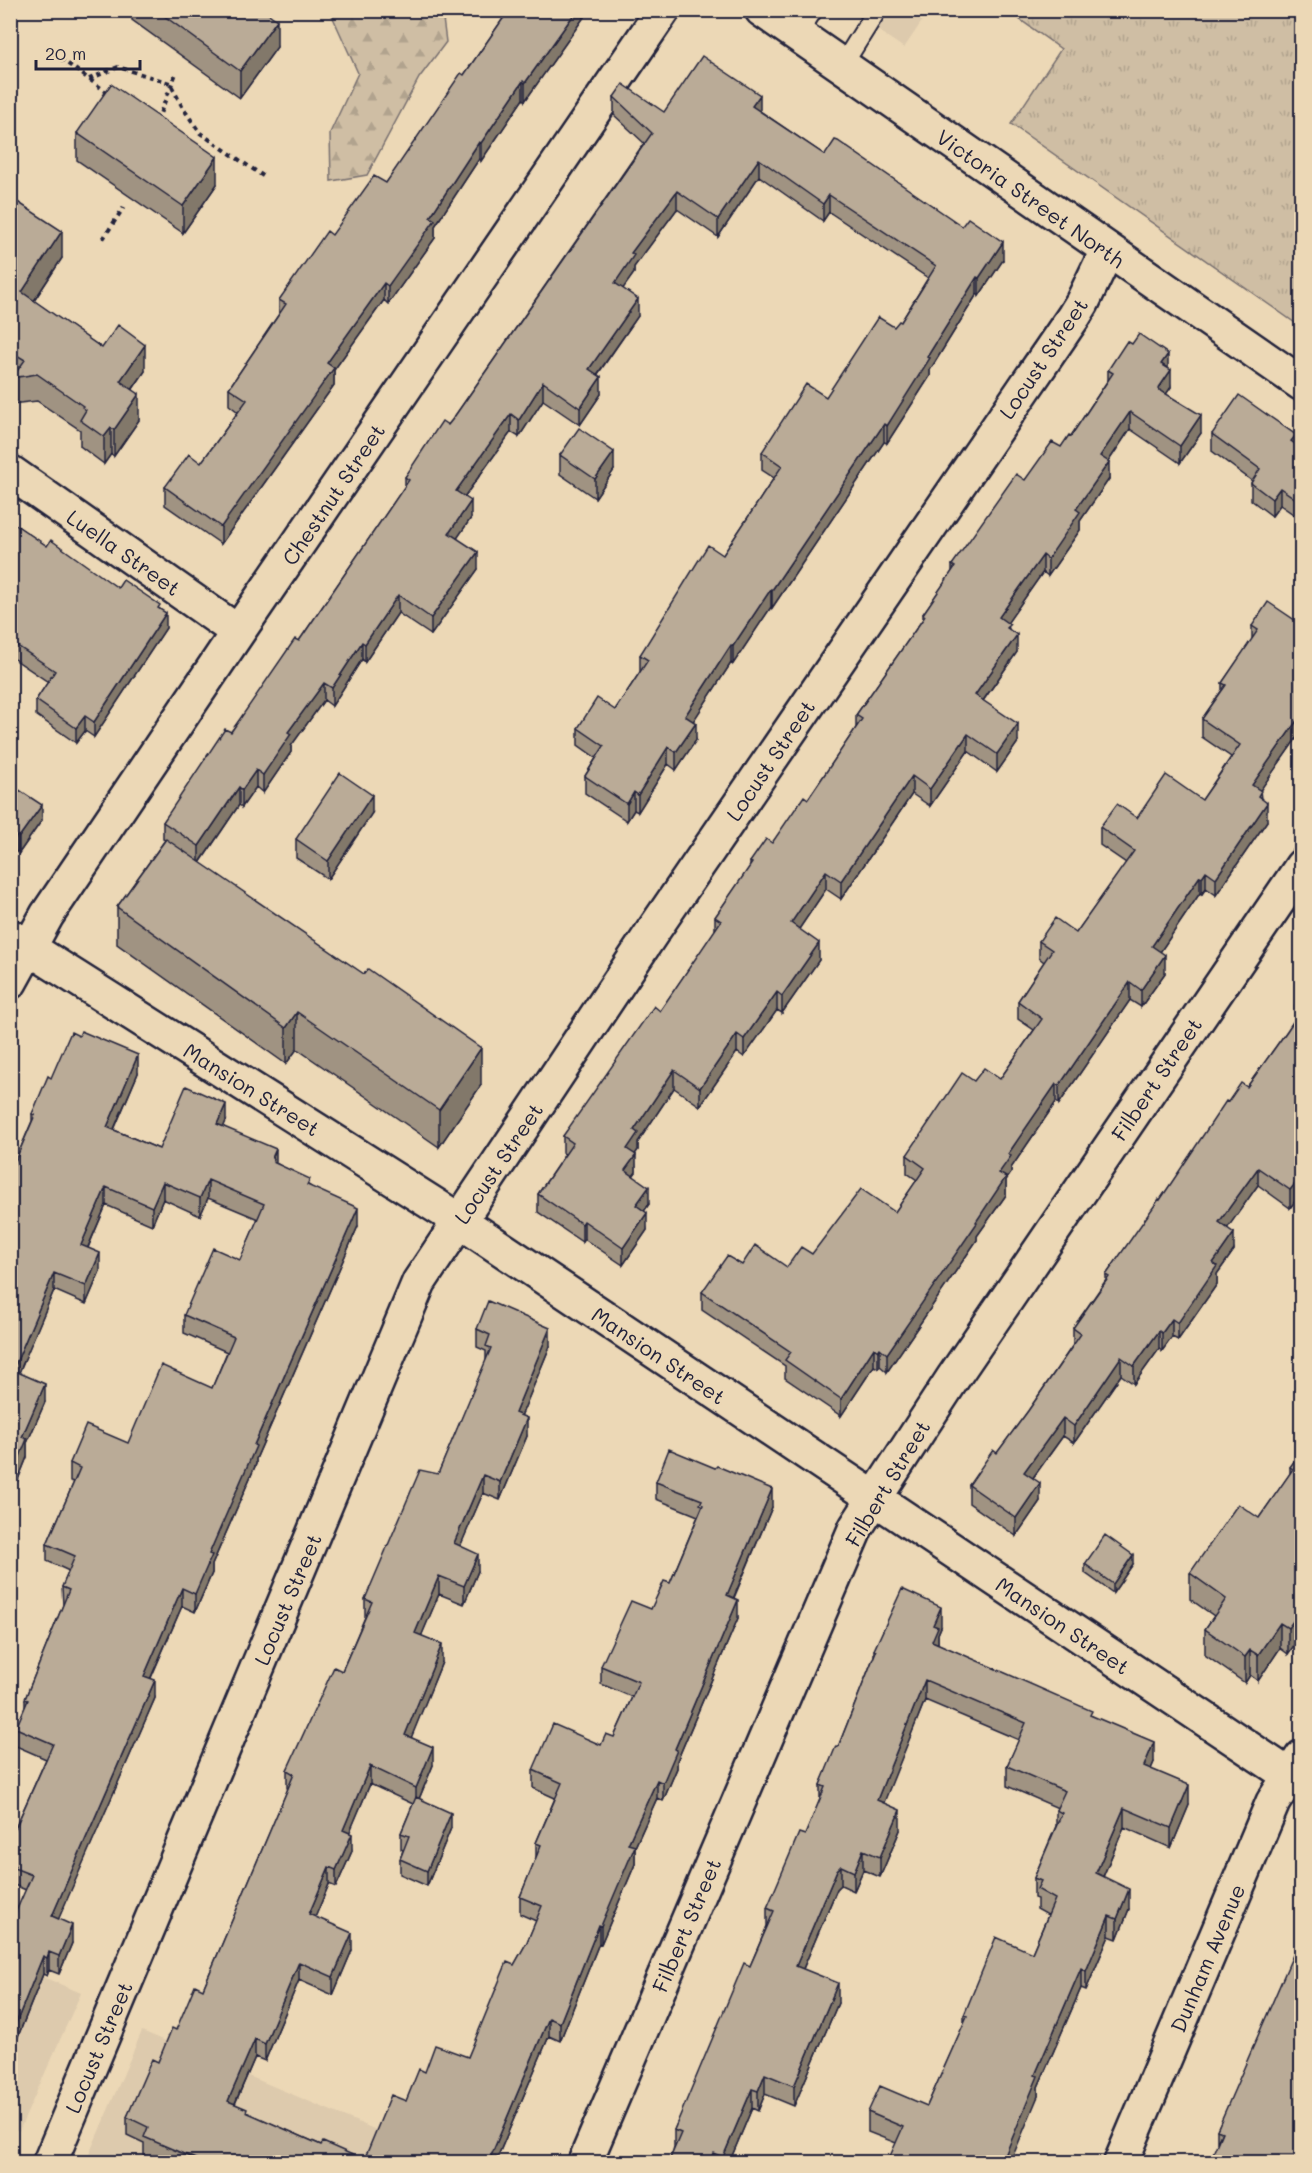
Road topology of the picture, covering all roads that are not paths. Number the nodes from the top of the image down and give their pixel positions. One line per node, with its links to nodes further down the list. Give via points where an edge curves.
1 (663, 10): 9 (street, Chestnut Street)
2 (762, 10): 4 (street, Victoria Street North)
3 (877, 10): 5 (lane)
4 (805, 23): 5 (street, Victoria Street North)
5 (842, 66): 6 (street, Victoria Street North)
6 (1107, 251): 7 (street, Victoria Street North); 13 (street, Locust Street, via 1074,316 655,928)
7 (1302, 384)
8 (10, 472): 9 (street, Luella Street)
9 (238, 632): 11 (street, Chestnut Street, via 47,915)
10 (1302, 866): 14 (street, Filbert Street)
11 (20, 942): 12 (street, Chestnut Street); 13 (street, Mansion Street)
12 (10, 982)
13 (460, 1221): 14 (street, Mansion Street); 16 (street, Locust Street, via 419,1282)
14 (874, 1499): 15 (street, Mansion Street); 17 (street, Filbert Street, via 847,1546)
15 (1298, 1772): 18 (street, Dunham Avenue, via 1273,1802)
16 (50, 2163)
17 (585, 2163)
18 (1121, 2163)

